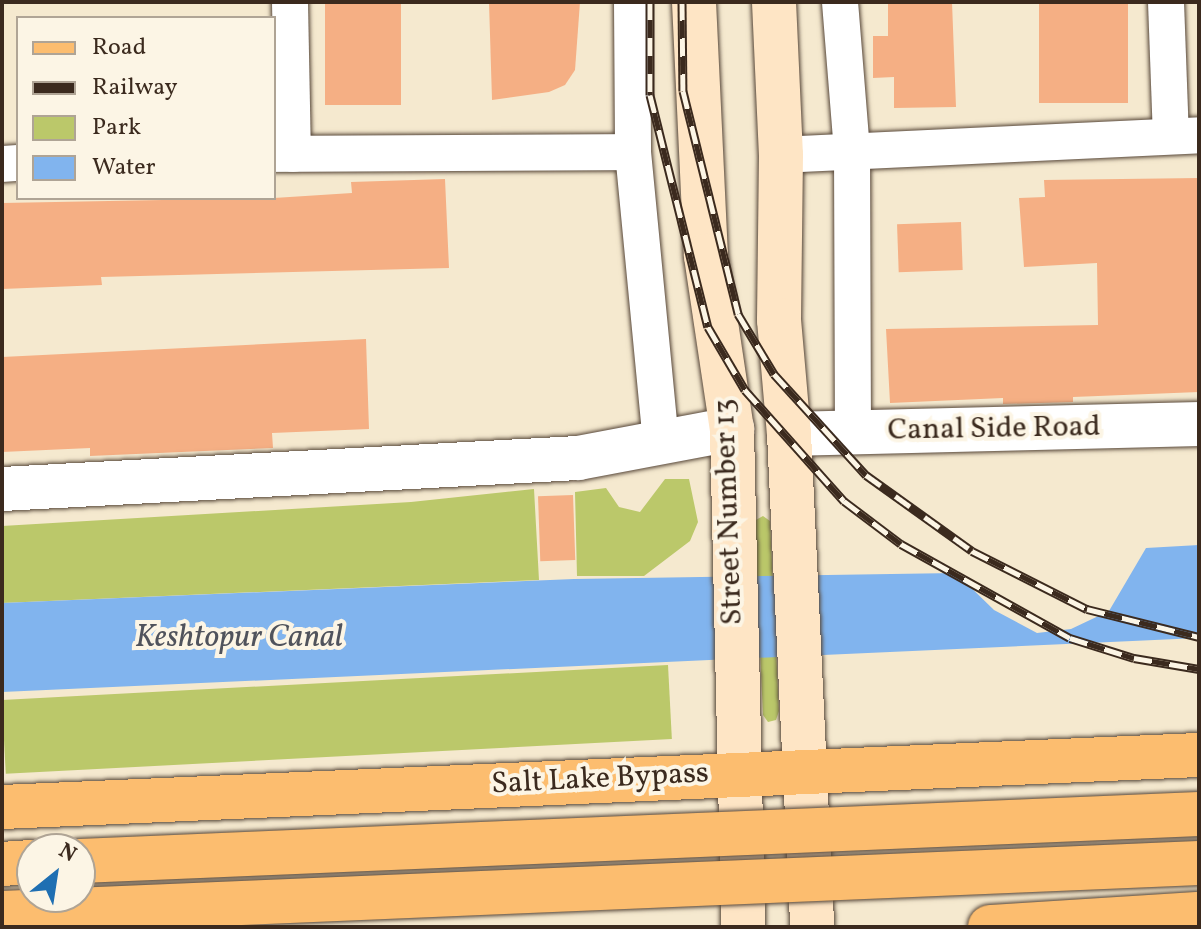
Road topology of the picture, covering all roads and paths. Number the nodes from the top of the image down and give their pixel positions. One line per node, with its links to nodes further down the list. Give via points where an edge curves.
1 (290, 2): 10 (street)
2 (632, 2): 9 (street)
3 (694, 2): 15 (main road, Street Number 13, via 706,256)
4 (774, 2): 11 (main road, Street Number 13)
5 (840, 2): 8 (street)
6 (1166, 2): 7 (street)
7 (1185, 135): 8 (street)
8 (852, 151): 11 (street); 13 (street)
9 (633, 152): 10 (street); 16 (street)
10 (284, 154)
11 (781, 155): 14 (main road, Street Number 13, via 779,320)
12 (1199, 424): 13 (street, Canal Side Road)
13 (853, 432): 14 (street, Canal Side Road)
14 (789, 434): 19 (main road, Street Number 13)
15 (732, 440): 16 (street); 20 (main road, Street Number 13)
16 (661, 442): 17 (street, via 578,458)
17 (2, 489)
18 (1199, 755): 19 (main road, Salt Lake Bypass)
19 (807, 771): 20 (main road, Salt Lake Bypass); 28 (main road, Street Number 13)
20 (737, 772): 21 (main road, Salt Lake Bypass); 27 (main road, Street Number 13)
21 (2, 807)
22 (1199, 814): 23 (main road, bridge)
23 (96, 860)
24 (1199, 863): 25 (main road, bridge)
25 (2, 913)
26 (1199, 914): 29 (main road)
27 (743, 927)
28 (812, 927)
29 (990, 927)

